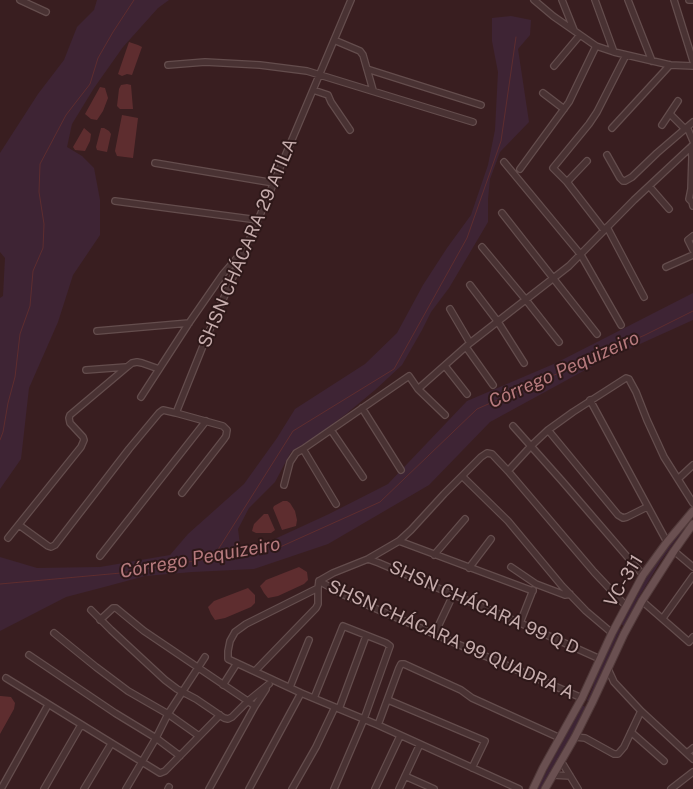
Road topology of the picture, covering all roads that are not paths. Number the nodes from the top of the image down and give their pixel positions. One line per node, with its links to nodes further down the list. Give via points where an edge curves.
1 (20, 0): 10 (street)
2 (351, 0): 13 (street, SHSN CHÁCARA 29 ATILA)
3 (534, 0): 11 (street)
4 (562, 0): 11 (street)
5 (595, 0): 15 (street)
6 (628, 0): 17 (street)
7 (674, 0): 18 (street)
8 (689, 0): 9 (street)
9 (693, 0)
10 (46, 12)
11 (574, 30): 12 (street)
12 (580, 34): 14 (street); 21 (street)
13 (334, 40): 23 (street, via 360,51); 24 (street, SHSN CHÁCARA 29 ATILA)
14 (596, 46): 15 (street); 30 (street)
15 (614, 52): 16 (street)
16 (626, 55): 17 (street); 44 (street, via 597,112 554,168)
17 (652, 61): 20 (street)
18 (693, 61)
19 (168, 65): 24 (street, via 232,63)
20 (670, 65): 22 (street); 35 (street)
21 (554, 66)
22 (693, 66)
23 (367, 69): 26 (street); 29 (street)
24 (320, 74): 25 (street, SHSN CHÁCARA 29 ATILA); 26 (street)
25 (313, 90): 37 (street, via 328,95); 45 (street, SHSN CHÁCARA 29 ATILA)
26 (373, 90): 32 (street)
27 (543, 93): 30 (street)
28 (678, 102): 31 (street)
29 (482, 105)
30 (564, 109): 43 (street)
31 (670, 114): 34 (street); 36 (street)
32 (474, 122)
33 (693, 122): 36 (street)
34 (662, 125)
35 (612, 128)
36 (686, 128): 38 (street); 39 (street, via 625,181)
37 (350, 130)
38 (692, 144): 46 (street); 48 (street, via 689,199)
39 (607, 155)
40 (587, 161): 44 (street)
41 (504, 162): 57 (street)
42 (155, 163): 45 (street)
43 (520, 169)
44 (567, 182): 52 (street)
45 (274, 183): 51 (street, SHSN CHÁCARA 29 ATILA)
46 (649, 186): 49 (street); 52 (street)
47 (115, 202): 51 (street)
48 (693, 206)
49 (669, 210)
50 (502, 213): 60 (street)
51 (258, 220): 54 (street, SHSN CHÁCARA 29 ATILA)
52 (606, 228): 57 (street); 62 (street)
53 (693, 236): 56 (street, via 688,240)
54 (246, 246): 66 (street); 83 (street, SHSN CHÁCARA 29 ATILA)
55 (482, 247): 63 (street)
56 (693, 250)
57 (581, 255): 60 (street); 67 (street)
58 (693, 255): 59 (street)
59 (666, 267)
60 (554, 278): 63 (street); 69 (street)
61 (470, 285): 65 (street)
62 (644, 297)
63 (526, 300): 65 (street); 70 (street)
64 (450, 309): 71 (street)
65 (498, 322): 71 (street); 72 (street)
66 (189, 323): 68 (street); 75 (street)
67 (621, 325)
68 (97, 332)
69 (597, 334)
70 (559, 342)
71 (468, 345): 73 (street); 77 (street)
72 (524, 363)
73 (445, 366): 78 (street); 79 (street)
74 (127, 367): 75 (street, via 137,362); 76 (street); 105 (street, via 70,415 70,423 83,437 81,447)
75 (160, 369): 80 (street)
76 (86, 370)
77 (493, 385)
78 (418, 388): 82 (street, via 409,376); 84 (street)
79 (467, 394)
80 (141, 397)
81 (590, 400): 88 (street); 96 (street, via 624,378 629,379 664,457); 101 (street)
82 (362, 408): 87 (street); 92 (street)
83 (176, 413): 85 (street); 105 (street, via 163,410 158,413 55,545 45,544)
84 (445, 415)
85 (206, 421): 98 (street, via 223,426 227,430 226,436); 112 (street)
86 (513, 426): 89 (street)
87 (331, 430): 90 (street); 95 (street)
88 (548, 430): 89 (street); 101 (street, via 618,515 627,517)
89 (531, 446): 93 (street); 117 (street)
90 (303, 449): 97 (street, via 290,462); 100 (street)
91 (693, 465): 96 (street)
92 (400, 470)
93 (508, 471): 94 (street, SHSN CHÁCARA 99 Q D, via 487,453); 126 (street)
94 (462, 476): 108 (street, SHSN CHÁCARA 99 Q D); 123 (street, via 508,521)
95 (363, 477)
96 (678, 479): 99 (street)
97 (284, 485)
98 (182, 494)
99 (693, 503)
100 (336, 504)
101 (647, 507): 109 (street)
102 (693, 512): 109 (main road, VC-311)
103 (464, 519): 111 (street)
104 (693, 524): 110 (main road)
105 (19, 525): 106 (street)
106 (8, 538)
107 (491, 539): 116 (street)
108 (399, 541): 111 (street); 113 (street, SHSN CHÁCARA 99 Q D)
109 (667, 542): 117 (main road, VC-311)
110 (674, 551): 115 (street); 125 (main road)
111 (434, 554): 116 (street)
112 (100, 556)
113 (368, 559): 119 (street, SHSN CHÁCARA 99 Q D); 124 (street, SHSN CHÁCARA 99 Q D)
114 (511, 567): 120 (street)
115 (693, 567)
116 (470, 568): 122 (street)
117 (643, 575): 126 (main road, VC-311)
118 (693, 576): 128 (street)
119 (320, 581): 121 (street); 133 (street, SHSN CHÁCARA 99 QUADRA A, via 342,594)
120 (536, 584): 122 (street); 123 (street)
121 (318, 588): 141 (street, via 235,632 230,641 228,659); 144 (street, via 316,608)
122 (533, 591): 130 (street)
123 (570, 594): 131 (street, via 586,611)
124 (453, 595): 130 (street, SHSN CHÁCARA 99 Q D); 133 (street)
125 (642, 601): 128 (street); 134 (main road)
126 (626, 606): 131 (main road, VC-311)
127 (91, 610): 129 (street)
128 (663, 618): 136 (street, via 689,642)
129 (100, 620): 143 (street, via 116,608); 151 (street)
130 (520, 622): 140 (street, SHSN CHÁCARA 99 Q D)
131 (614, 630): 134 (main road, via 622,627); 140 (main road, VC-311)
132 (54, 633): 162 (street, via 128,691)
133 (435, 634): 154 (street, SHSN CHÁCARA 99 QUADRA A)
134 (624, 634): 142 (main road)
135 (366, 636): 153 (street, via 343,626); 160 (street); 164 (street, via 390,646)
136 (693, 638)
137 (308, 640): 150 (street)
138 (29, 655): 172 (street)
139 (205, 657): 143 (street)
140 (600, 659): 154 (main road, VC-311)
141 (237, 663): 144 (street); 149 (street)
142 (609, 666): 147 (main road); 148 (street)
143 (198, 669): 149 (street); 151 (street)
144 (255, 671): 146 (street)
145 (6, 678): 158 (street)
146 (270, 681): 150 (street); 156 (street); 159 (street)
147 (602, 682): 148 (street); 157 (main road)
148 (614, 682): 161 (street)
149 (223, 685): 156 (street)
150 (290, 688): 152 (street)
151 (181, 692): 162 (street); 163 (street)
152 (301, 692): 153 (street); 194 (street)
153 (314, 698): 160 (street)
154 (582, 698): 157 (main road, via 587,706); 173 (main road)
155 (388, 700): 166 (street); 173 (street, via 399,668 404,664); 184 (street, via 485,741)
156 (248, 701): 159 (street); 163 (street, via 228,719)
157 (592, 703): 167 (main road)
158 (48, 705): 165 (street); 189 (street)
159 (255, 706): 193 (street)
160 (337, 708): 164 (street); 195 (street)
161 (641, 710): 168 (street); 178 (street)
162 (168, 714): 169 (street); 172 (street)
163 (220, 715): 169 (street)
164 (364, 720): 166 (street); 196 (street)
165 (81, 725): 175 (street); 190 (street)
166 (378, 725): 170 (street)
167 (579, 728): 171 (main road); 174 (street)
168 (631, 732): 174 (street, via 618,754); 182 (street)
169 (199, 736): 179 (street)
170 (400, 736): 176 (street); 197 (street)
171 (575, 737): 174 (street); 181 (main road)
172 (156, 738): 179 (street); 183 (street)
173 (560, 738): 201 (main road)
174 (584, 738)
175 (111, 744): 183 (street); 191 (street)
176 (420, 744): 184 (street); 187 (street)
177 (693, 748): 178 (street)
178 (687, 753): 180 (street)
179 (180, 756): 183 (street, via 160,773)
180 (693, 759)
181 (561, 761): 186 (main road); 188 (street)
182 (664, 761)
183 (141, 763): 192 (street)
184 (472, 768): 200 (street)
185 (693, 772): 204 (street)
186 (552, 775): 188 (street); 202 (main road)
187 (405, 776): 198 (street); 199 (street)
188 (570, 776): 203 (street)
189 (1, 789)
190 (44, 789)
191 (84, 789)
192 (126, 789)
193 (209, 789)
194 (249, 789)
195 (292, 789)
196 (334, 789)
197 (376, 789)
198 (399, 789)
199 (434, 789)
200 (519, 789)
201 (533, 789)
202 (545, 789)
203 (578, 789)
204 (671, 789)

